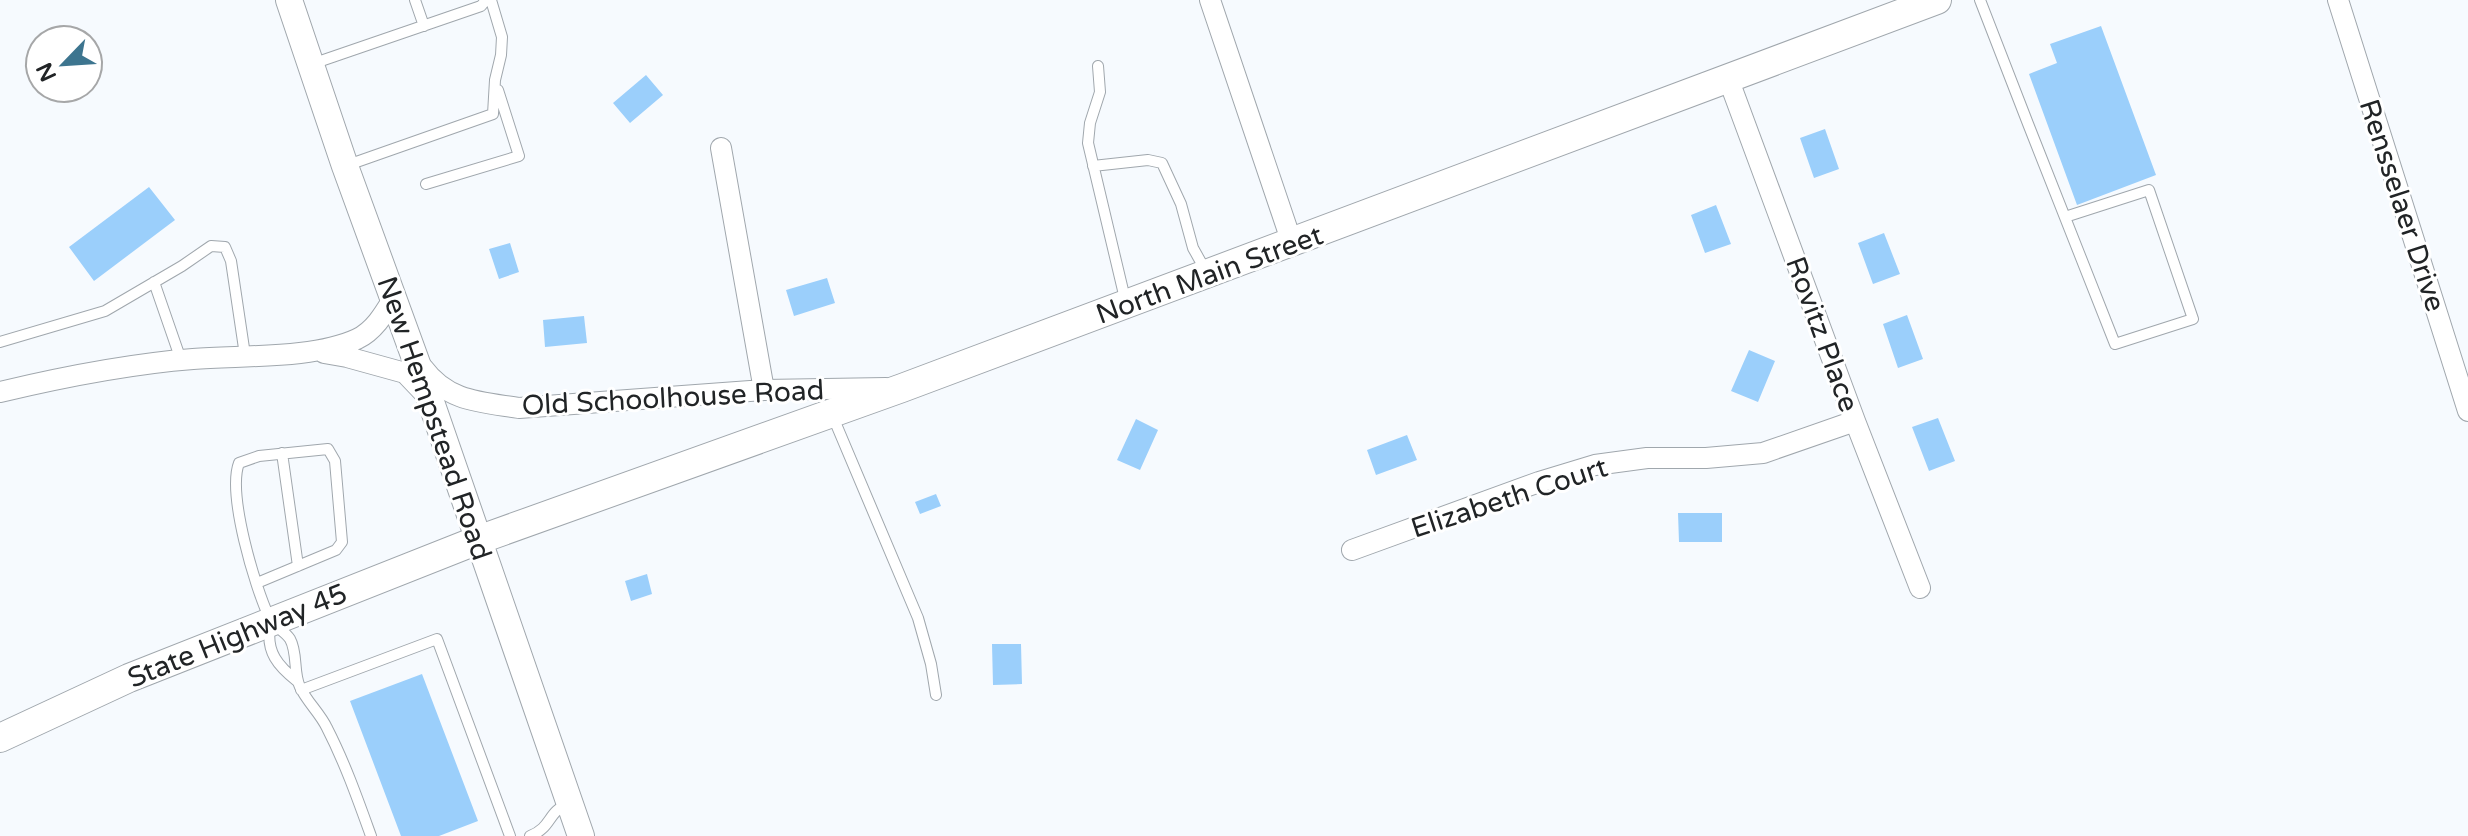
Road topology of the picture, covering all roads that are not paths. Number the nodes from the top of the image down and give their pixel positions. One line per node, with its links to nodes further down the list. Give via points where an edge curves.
1 (289, 0): 10 (street, New Hempstead Road)
2 (415, 0): 9 (lane)
3 (489, 0): 8 (lane, via 481,6); 13 (lane, via 502,37)
4 (1210, 0): 19 (street)
5 (1937, 0): 12 (main road, North Main Street)
6 (1980, 0): 18 (lane)
7 (2338, 0): 33 (street, Rensselaer Drive)
8 (463, 6): 9 (lane)
9 (424, 26): 10 (lane)
10 (310, 65): 15 (street, New Hempstead Road)
11 (1098, 66): 16 (lane, via 1100,92 1088,143)
12 (1728, 78): 19 (main road, North Main Street); 35 (street, Rovitz Place)
13 (495, 80): 15 (lane, via 493,114); 17 (lane, via 519,156)
14 (721, 148): 30 (street)
15 (345, 166): 22 (street, New Hempstead Road)
16 (1093, 166): 20 (lane, via 1162,163); 23 (lane)
17 (426, 184)
18 (2065, 217): 18 (lane, via 2115,344 2193,319 2149,190)
19 (1292, 243): 20 (main road, North Main Street)
20 (1208, 274): 23 (main road, North Main Street)
21 (154, 282): 24 (lane, via 105,311); 26 (lane, via 211,246 225,247); 28 (lane)
22 (393, 299): 25 (street, via 360,338); 27 (street, New Hempstead Road)
23 (1126, 305): 29 (main road, North Main Street)
24 (0, 342)
25 (309, 351): 26 (street); 32 (street, via 405,373)
26 (245, 355): 28 (street)
27 (413, 356): 30 (street, Old Schoolhouse Road, via 448,393 519,408); 32 (street, New Hempstead Road)
28 (181, 360): 31 (street)
29 (902, 388): 30 (street, Old Schoolhouse Road); 34 (main road, North Main Street)
30 (764, 390)
31 (0, 392)
32 (431, 402): 37 (street, New Hempstead Road)
33 (2468, 411)
34 (832, 414): 37 (main road, North Main Street); 44 (lane, via 918,618)
35 (1855, 421): 38 (street, Elizabeth Court, via 1763,453 1595,465); 41 (street, Rovitz Place)
36 (282, 453): 39 (lane); 39 (lane, via 328,449 335,461 342,542 336,550); 40 (lane, via 239,463 236,472 248,559)
37 (478, 540): 42 (main road, State Highway 45); 46 (street, New Hempstead Road)
38 (1352, 550)
39 (298, 566): 40 (lane)
40 (257, 583): 42 (lane)
41 (1920, 588)
42 (271, 621): 43 (lane, via 290,639); 43 (lane, via 267,643); 45 (main road, State Highway 45)
43 (299, 686): 47 (lane, via 326,725); 48 (lane, via 437,639)
44 (936, 695)
45 (0, 738)
46 (569, 804): 49 (lane, via 557,808 542,831); 50 (street, New Hempstead Road)
47 (371, 836)
48 (510, 836)
49 (530, 836)
50 (581, 836)

